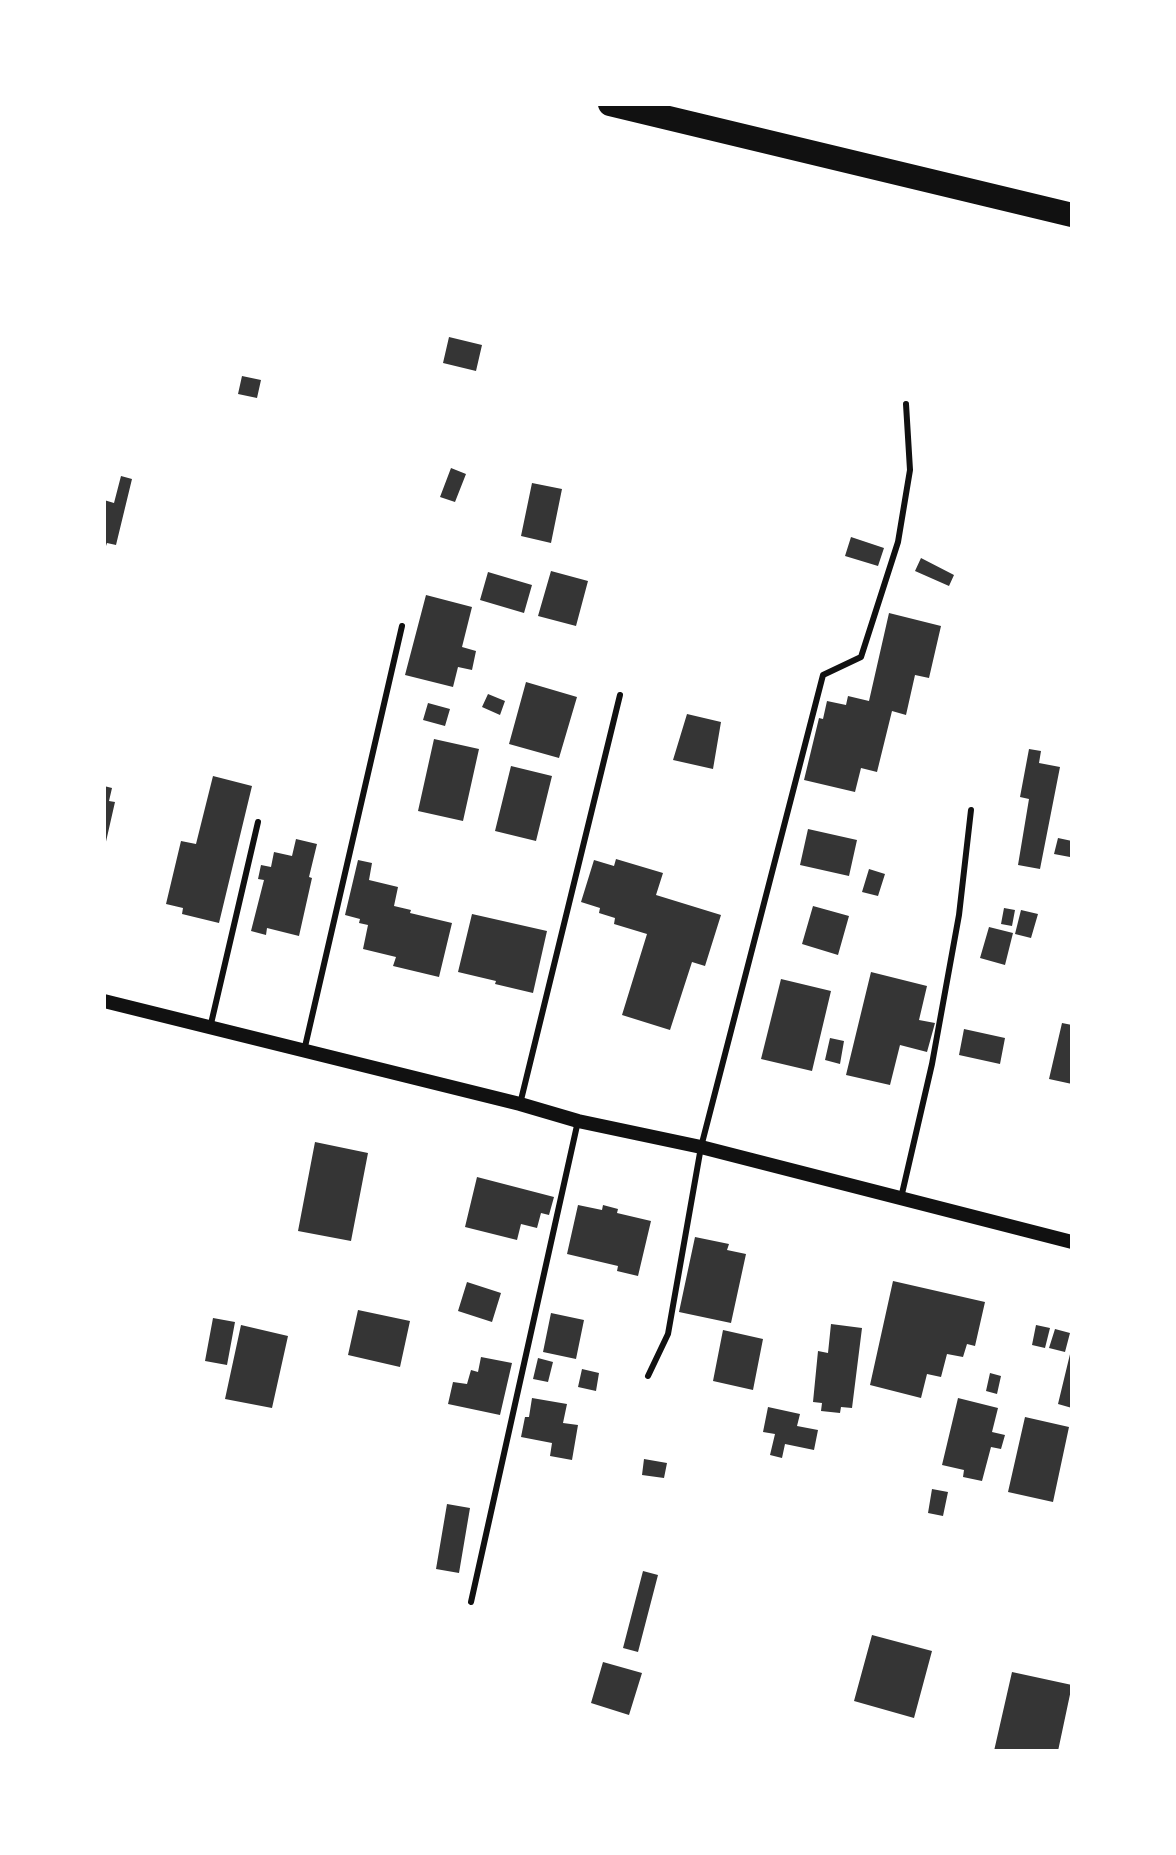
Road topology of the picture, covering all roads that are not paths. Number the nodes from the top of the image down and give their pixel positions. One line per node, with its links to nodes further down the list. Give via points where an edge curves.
1 (610, 104): 2 (highway)
2 (1072, 215)
3 (906, 404): 13 (lane, via 910,470 898,542 861,657 823,675)
4 (402, 626): 10 (lane)
5 (620, 695): 11 (lane)
6 (971, 810): 14 (lane, via 938,1034)
7 (258, 822): 9 (lane)
8 (104, 1001): 9 (street)
9 (210, 1028): 10 (street)
10 (304, 1051): 11 (street)
11 (520, 1104): 12 (street)
12 (578, 1121): 13 (street); 17 (lane)
13 (701, 1147): 14 (street); 16 (lane, via 668,1334)
14 (901, 1198): 15 (street)
15 (1072, 1242)
16 (648, 1376)
17 (471, 1602)

